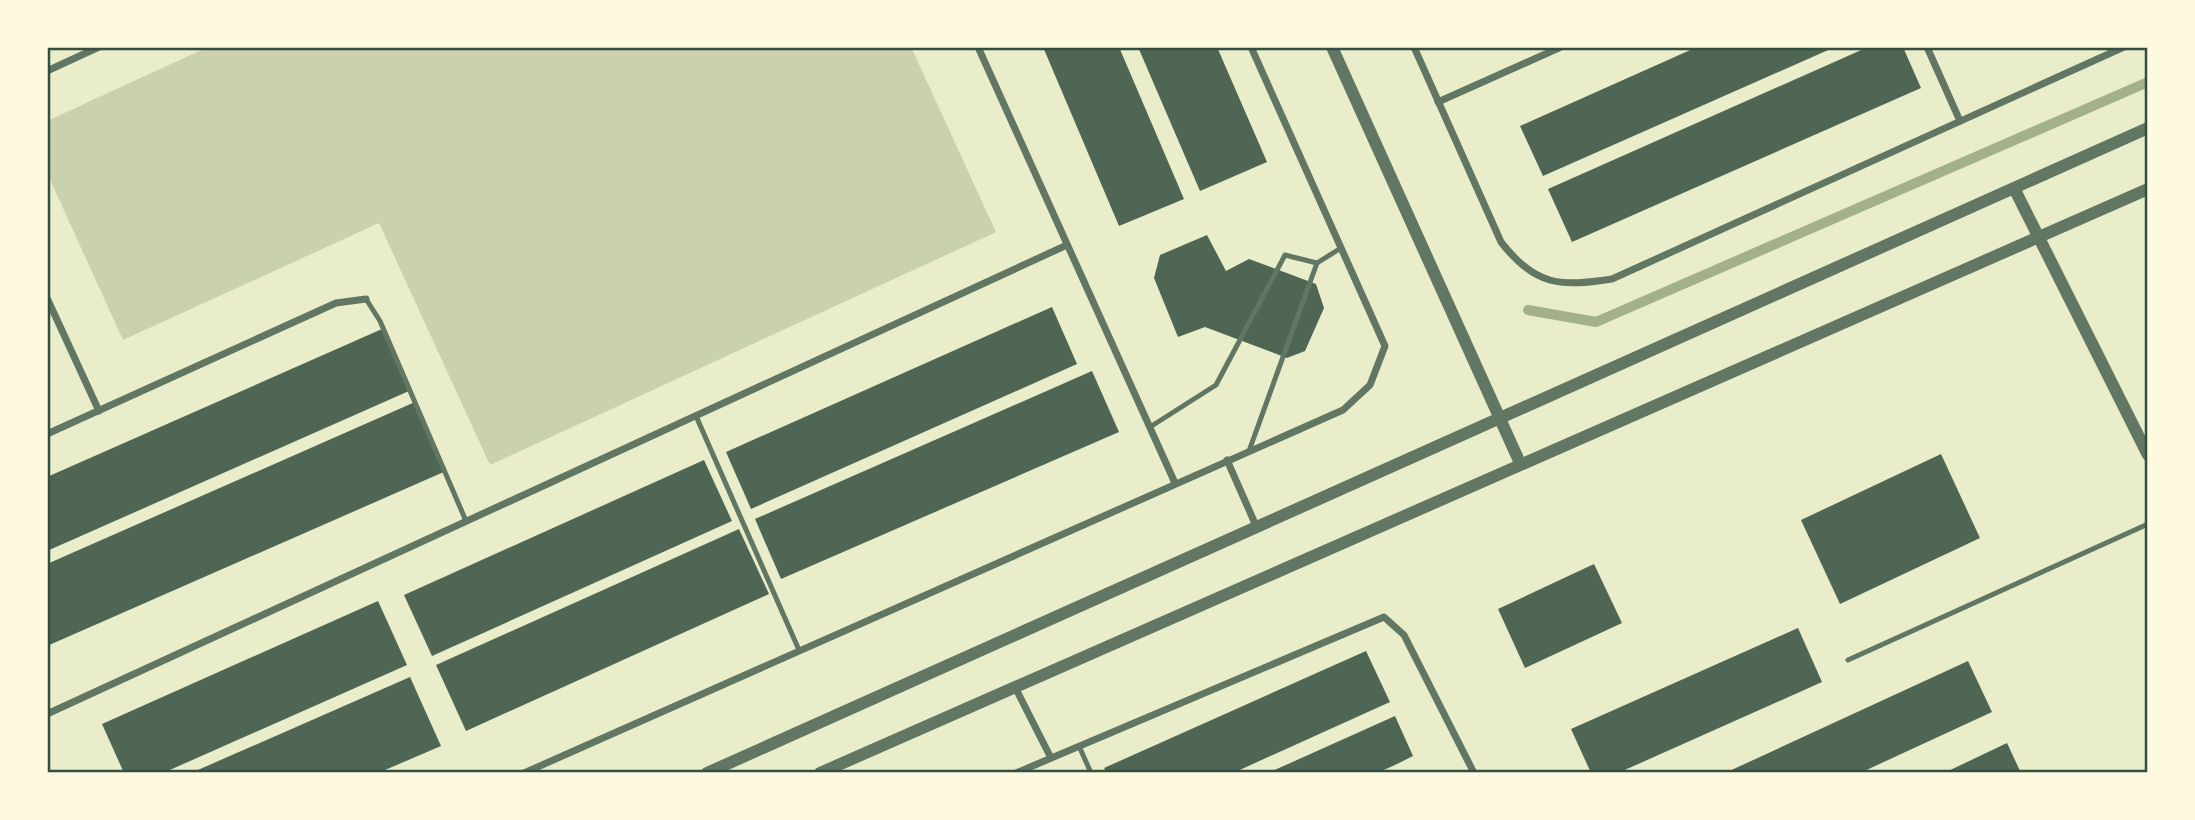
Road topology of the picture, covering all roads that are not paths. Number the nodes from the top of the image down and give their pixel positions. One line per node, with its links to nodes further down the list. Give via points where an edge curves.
1 (99, 47): 9 (street)
2 (978, 47): 16 (street)
3 (1251, 47): 17 (street)
4 (1332, 47): 23 (street)
5 (1414, 47): 10 (street)
6 (1561, 47): 10 (street)
7 (1927, 47): 11 (street)
8 (2124, 47): 11 (street)
9 (47, 71)
10 (1438, 102): 11 (street, via 1501,242 1518,264 1545,280 1576,285 1612,279)
11 (1960, 121)
12 (2148, 128): 13 (street)
13 (2014, 188): 15 (street); 23 (street)
14 (2148, 189): 15 (street)
15 (2038, 237): 27 (street); 29 (street)
16 (1068, 245): 22 (street); 24 (street)
17 (1341, 248): 18 (lane); 26 (street, via 1385,346 1370,385 1343,410)
18 (1317, 263): 24 (lane, via 1285,255 1216,385); 26 (lane)
19 (47, 298): 21 (street)
20 (366, 299): 21 (street, via 336,303); 31 (lane, via 380,321)
21 (99, 411): 25 (street)
22 (696, 416): 31 (street); 34 (lane)
23 (1500, 419): 29 (street); 33 (street)
24 (1150, 427): 30 (street)
25 (47, 434)
26 (1249, 451): 28 (street)
27 (2148, 455)
28 (1227, 460): 30 (street); 33 (street)
29 (1520, 463): 36 (street)
30 (1175, 483): 34 (street)
31 (466, 521): 37 (street)
32 (2148, 524): 35 (lane)
33 (1258, 528): 41 (street)
34 (799, 650): 40 (street)
35 (1848, 660)
36 (1015, 687): 39 (street); 42 (street)
37 (47, 714)
38 (1079, 746): 39 (street); 44 (lane); 45 (street, via 1384,617 1404,635)
39 (1051, 758): 43 (street)
40 (524, 773)
41 (707, 773)
42 (820, 773)
43 (1017, 773)
44 (1091, 773)
45 (1474, 773)

